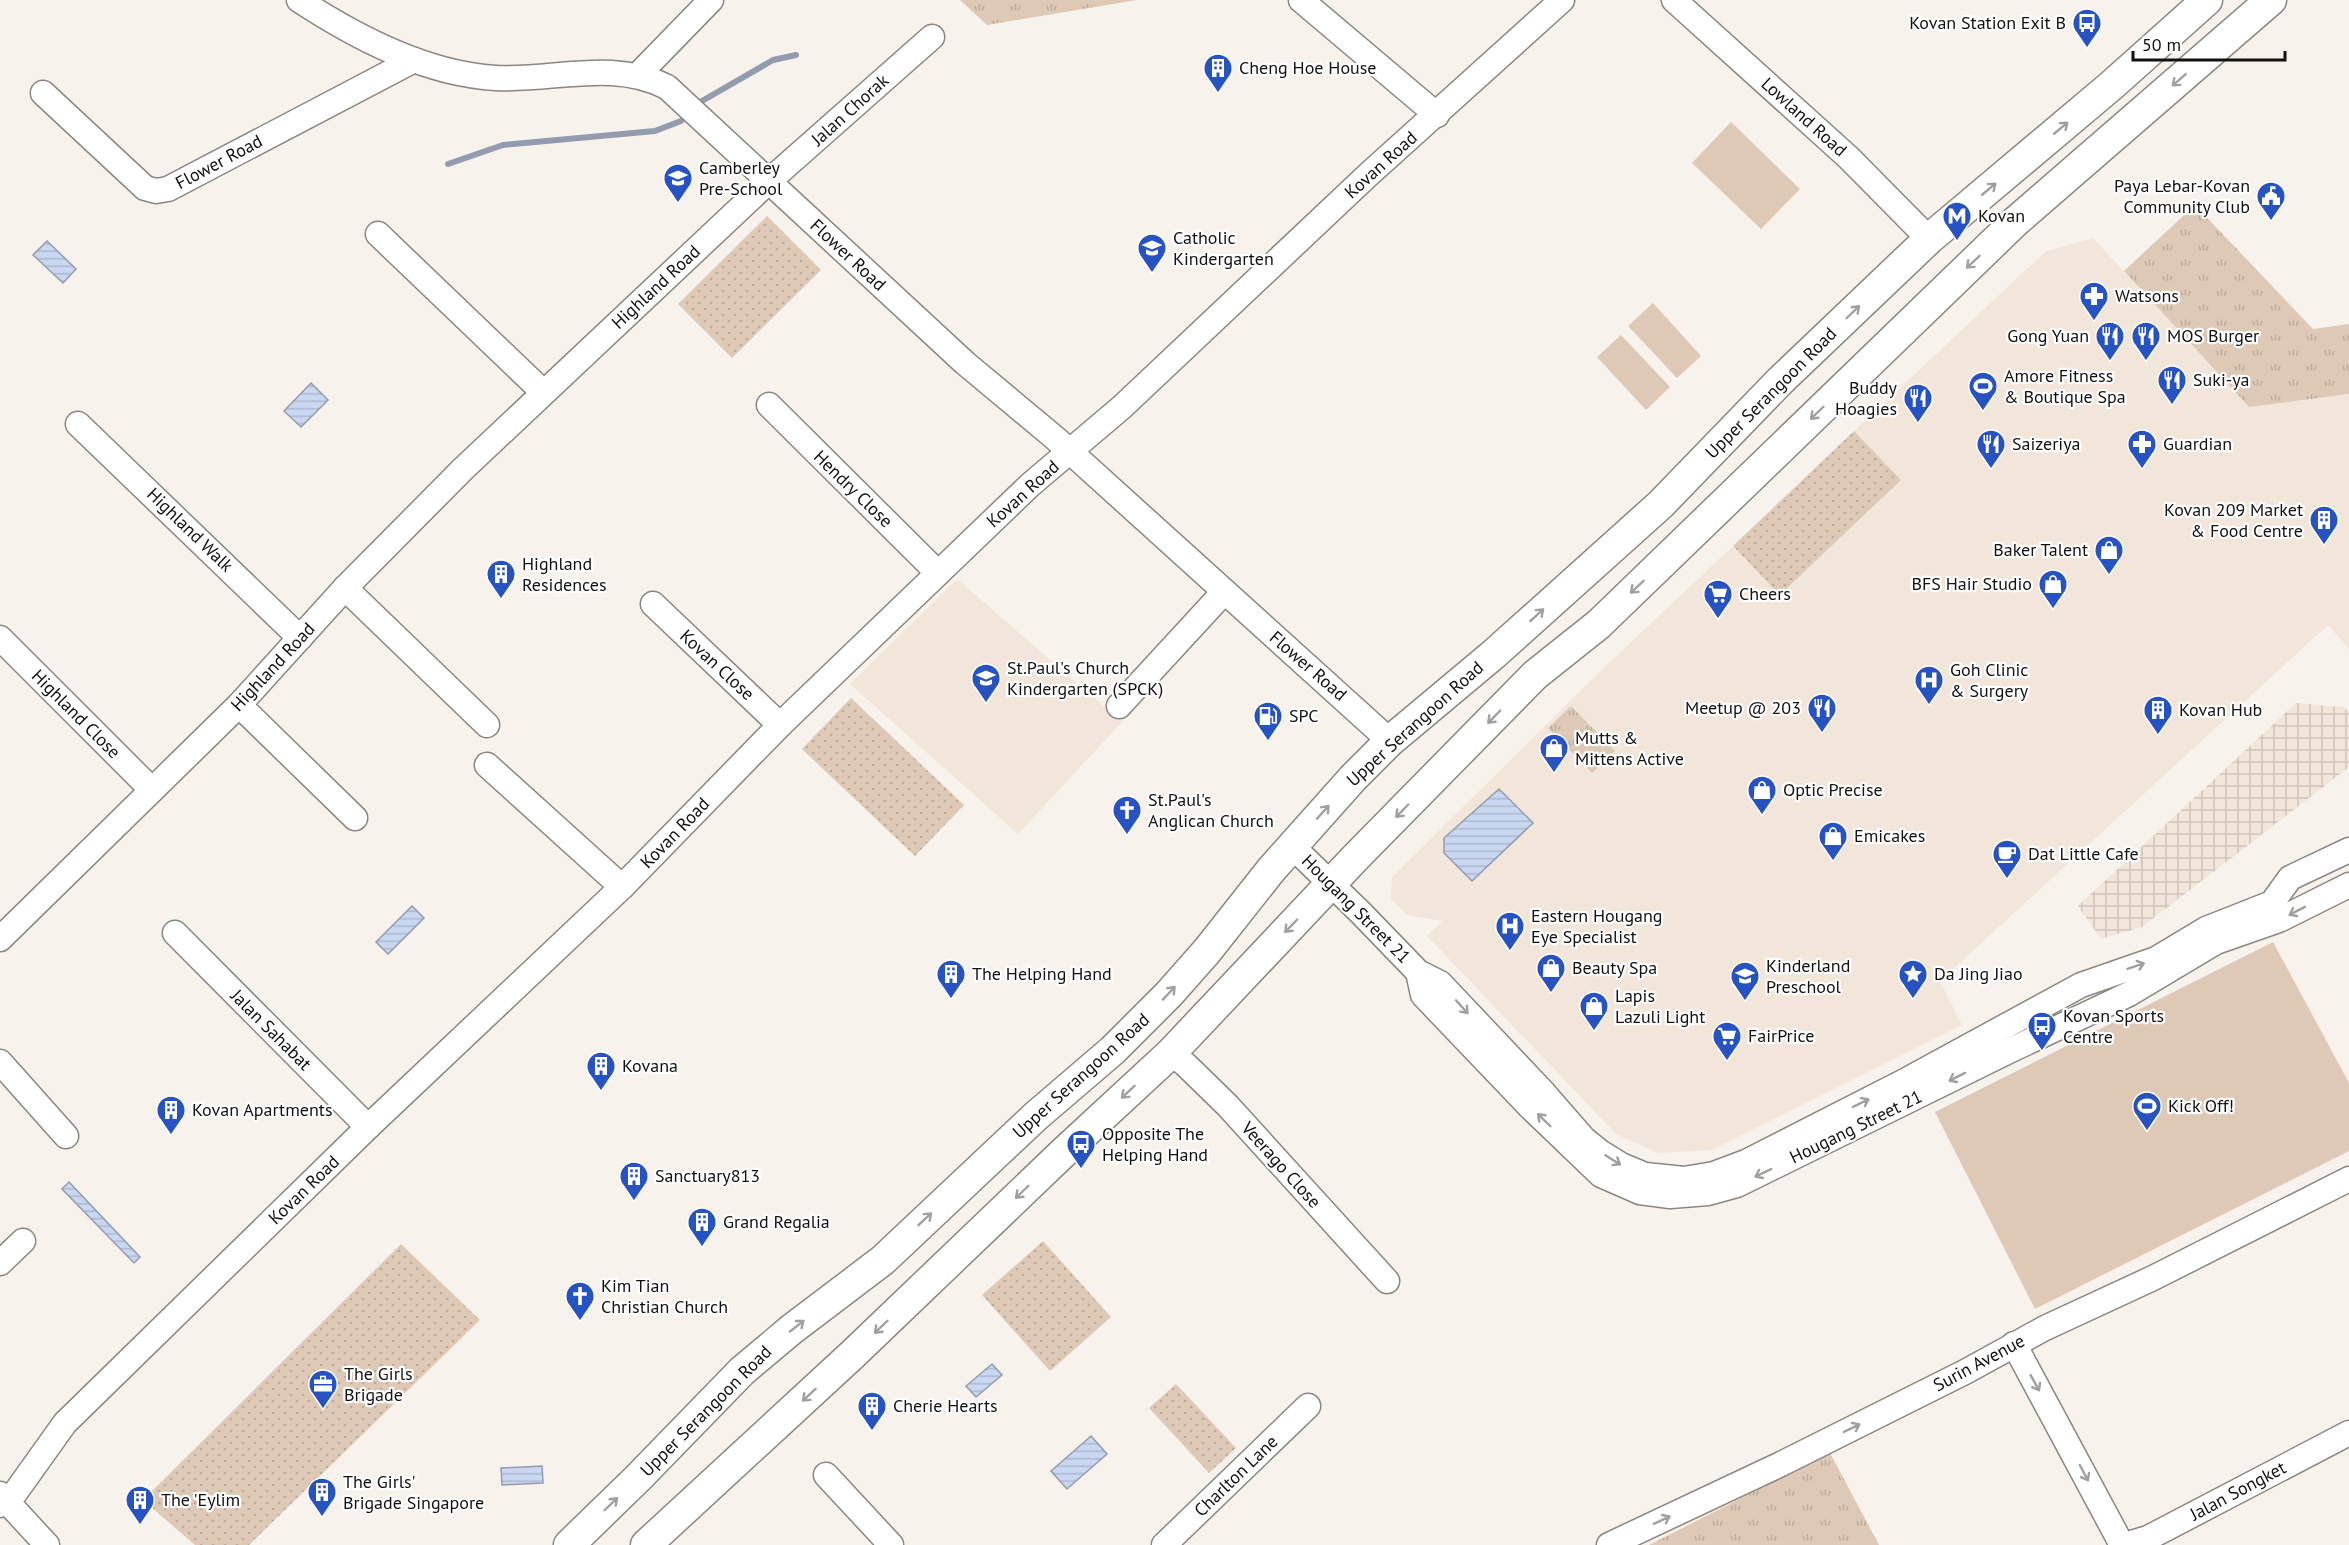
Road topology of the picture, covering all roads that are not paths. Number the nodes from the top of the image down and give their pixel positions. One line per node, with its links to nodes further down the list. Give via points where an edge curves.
1 (299, 0): 9 (street, Flower Road)
2 (711, 0): 10 (street)
3 (1301, 0): 12 (street)
4 (1562, 0): 12 (street, Kovan Road)
5 (1674, 0): 15 (street, Lowland Road, via 1849,158)
6 (2207, 0): 15 (main road, Upper Serangoon Road, one-way to 6)
7 (2271, 0): 36 (main road, one-way to 36, via 2015,222 1599,624 1535,675)
8 (932, 37): 13 (street, Jalan Chorak)
9 (414, 60): 10 (street, Flower Road, via 495,78 584,72); 11 (street, Flower Road, via 168,189 156,191 146,188)
10 (638, 75): 13 (street, Flower Road, via 679,96)
11 (43, 93)
12 (1437, 115): 19 (street, Kovan Road)
13 (768, 182): 16 (street, Highland Road); 19 (street, Flower Road, via 965,363)
14 (378, 234): 16 (street)
15 (1929, 239): 30 (main road, Upper Serangoon Road, one-way to 15, via 1661,504 1780,381)
16 (543, 392): 21 (street, Highland Road)
17 (769, 405): 20 (street, Hendry Close)
18 (78, 423): 25 (street, Highland Walk)
19 (1070, 452): 20 (street, Kovan Road); 22 (street, Flower Road)
20 (938, 573): 29 (street, Kovan Road)
21 (345, 588): 25 (street, Highland Road); 28 (street)
22 (1224, 592): 27 (street); 30 (street, Flower Road)
23 (653, 604): 29 (street, Kovan Close)
24 (0, 638): 32 (street, Highland Close)
25 (300, 638): 26 (street, Highland Road)
26 (239, 705): 32 (street, Highland Road); 33 (street)
27 (1119, 705)
28 (487, 725)
29 (780, 725): 38 (street, Kovan Road)
30 (1390, 741): 34 (main road, Upper Serangoon Road, one-way to 30)
31 (487, 765): 38 (street)
32 (152, 790): 40 (street, Highland Road)
33 (355, 818)
34 (1293, 847): 36 (street, Hougang Street 21); 56 (main road, Upper Serangoon Road, one-way to 34, via 742,1371 883,1260 1036,1116 1113,1050 1192,968)
35 (2349, 850): 41 (street, Hougang Street 21, one-way to 35, via 1440,983 1600,1152 1645,1175 1684,1179 1714,1174 1746,1162 2081,985 2156,959 2206,929 2272,903 2290,878)
36 (1332, 884): 41 (street, Hougang Street 21); 42 (main road, one-way to 42)
37 (2349, 885): 41 (street, Hougang Street 21, one-way to 41, via 2279,920 2216,942 2129,994 1737,1185 1708,1193 1670,1196 1640,1192 1601,1175 1423,995)
38 (622, 887): 44 (street, Kovan Road)
39 (175, 933): 44 (street, Jalan Sahabat)
40 (0, 939)
41 (1418, 972)
42 (1171, 1053): 49 (street, Veerago Close, via 1228,1106); 57 (main road, one-way to 57)
43 (0, 1062): 45 (street)
44 (368, 1127): 54 (street, Kovan Road, via 66,1423 15,1492)
45 (66, 1136)
46 (2349, 1179): 50 (street, Surin Avenue)
47 (23, 1241): 48 (street)
48 (0, 1263)
49 (1387, 1281)
50 (2014, 1344): 60 (street, Surin Avenue, one-way to 50, via 1781,1464); 61 (street, Jalan Songket, one-way to 61)
51 (1308, 1406): 59 (street, Charlton Lane)
52 (2349, 1433): 61 (street, Jalan Songket, via 2148,1538)
53 (826, 1475): 58 (street)
54 (2, 1500): 55 (street)
55 (47, 1545)
56 (569, 1545)
57 (646, 1545)
58 (891, 1545)
59 (1164, 1545)
60 (1609, 1545)
61 (2124, 1545)

